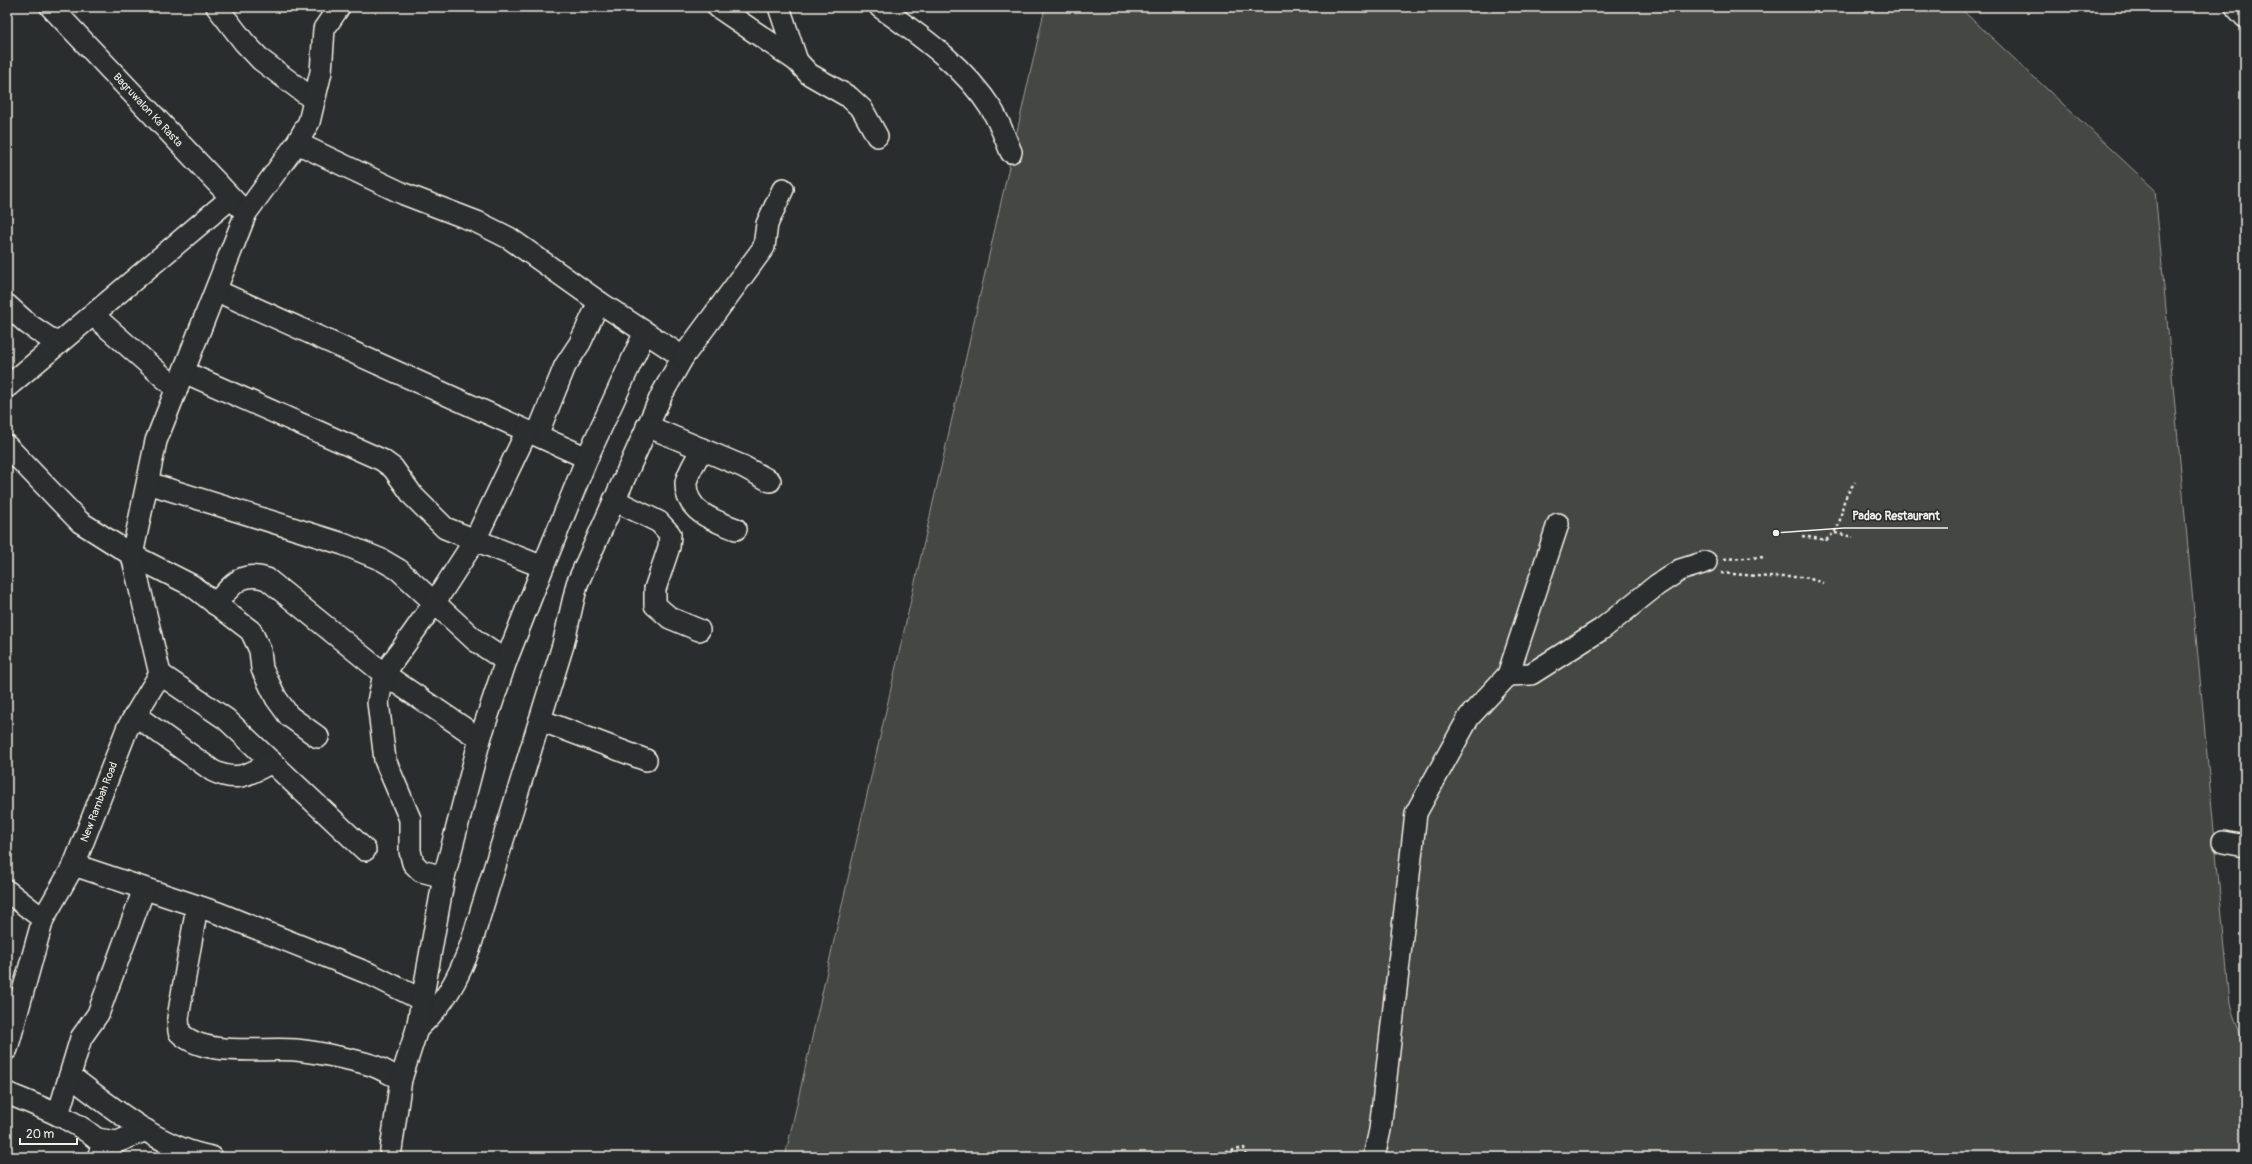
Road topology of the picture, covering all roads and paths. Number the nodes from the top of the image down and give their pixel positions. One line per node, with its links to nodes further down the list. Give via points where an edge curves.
1 (51, 7): 15 (street, Bagruwalon Ka Rasta)
2 (217, 7): 10 (street, via 261,60)
3 (339, 7): 10 (street, via 324,29 321,72)
4 (718, 7): 9 (street)
5 (779, 7): 9 (street)
6 (880, 7): 13 (street, via 941,51 971,83 992,111)
7 (2236, 7): 8 (street)
8 (2245, 17)
9 (797, 61): 11 (street, via 809,74 849,97 862,109)
10 (314, 100): 12 (street, via 309,122)
11 (877, 136)
12 (297, 143): 16 (street); 18 (street, via 404,194 478,222 509,238)
13 (1011, 152)
14 (783, 189): 23 (street, via 767,224 764,248)
15 (231, 198): 16 (street, Bagruwalon Ka Rasta); 20 (street)
16 (246, 213): 17 (street)
17 (217, 291): 24 (street); 27 (street)
18 (599, 302): 21 (street); 27 (street)
19 (7, 305): 22 (street, via 28,324)
20 (93, 315): 22 (street); 24 (street)
21 (645, 332): 23 (street); 30 (street)
22 (58, 344): 25 (street)
23 (683, 357): 26 (street)
24 (181, 381): 33 (street, via 156,441); 40 (street, via 382,460 393,468 413,496 445,528)
25 (7, 387)
26 (647, 426): 29 (street); 34 (street)
27 (532, 433): 30 (street); 40 (street)
28 (7, 446): 41 (street, via 80,522)
29 (702, 449): 31 (street); 36 (street, via 686,482 688,496 696,509 707,518)
30 (587, 458): 44 (street)
31 (770, 481)
32 (1855, 482): 37 (path, via 1844,503 1840,524)
33 (148, 483): 41 (street); 46 (street, via 343,544 382,560 399,570)
34 (614, 500): 48 (street, via 659,522 670,534 669,547 655,589 656,605 670,618); 54 (street, via 577,584 563,645)
35 (1558, 524): 52 (street)
36 (736, 529)
37 (1835, 533): 38 (path, via 1826,540); 39 (path)
38 (1802, 536)
39 (1853, 536)
40 (475, 540): 44 (street); 46 (street)
41 (132, 555): 47 (street, via 191,585); 50 (street)
42 (1766, 557): 43 (path)
43 (1706, 562): 45 (path, via 1723,574 1804,577); 52 (street, via 1680,570 1602,629 1532,674)
44 (543, 567): 49 (street)
45 (1824, 583)
46 (435, 602): 49 (street, via 476,641); 51 (street)
47 (215, 604): 51 (street, via 236,581 253,574 267,579); 55 (street, via 251,631 260,650 262,669 276,698 289,716)
48 (699, 630)
49 (506, 661): 56 (street)
50 (160, 674): 53 (street, New Rambah Road); 58 (street, via 226,719)
51 (384, 674): 56 (street); 63 (street, via 378,702 385,760 410,820 410,851 421,871)
52 (1508, 675): 81 (street, via 1469,717 1416,813 1380,1130)
53 (135, 715): 58 (street, via 213,771 226,777 242,777); 62 (street, New Rambah Road, via 127,729)
54 (540, 720): 57 (street); 69 (street, via 472,944 460,975 444,1002)
55 (318, 737)
56 (480, 738): 63 (street)
57 (646, 760)
58 (272, 762): 61 (street)
59 (2223, 842): 60 (street)
60 (2245, 846)
61 (365, 850)
62 (74, 865): 64 (street); 67 (street, New Rambah Road)
63 (444, 877): 68 (street)
64 (144, 889): 66 (street); 71 (street, via 98,1014 81,1038)
65 (7, 891): 67 (street)
66 (197, 906): 68 (street, via 370,974); 72 (street, via 178,1018 179,1032 186,1039 194,1044 216,1048 297,1050 371,1065)
67 (43, 919): 70 (street, New Rambah Road)
68 (422, 1000): 69 (street)
69 (417, 1029): 72 (street)
70 (7, 1049)
71 (70, 1076): 74 (street); 75 (street)
72 (401, 1079): 78 (street)
73 (7, 1093): 74 (street)
74 (58, 1115): 76 (street)
75 (146, 1130): 76 (street); 77 (street, via 180,1148)
76 (98, 1148)
77 (212, 1157)
78 (390, 1157)
79 (1202, 1157): 80 (path, via 1244,1148)
80 (1246, 1157)
81 (1374, 1157)

